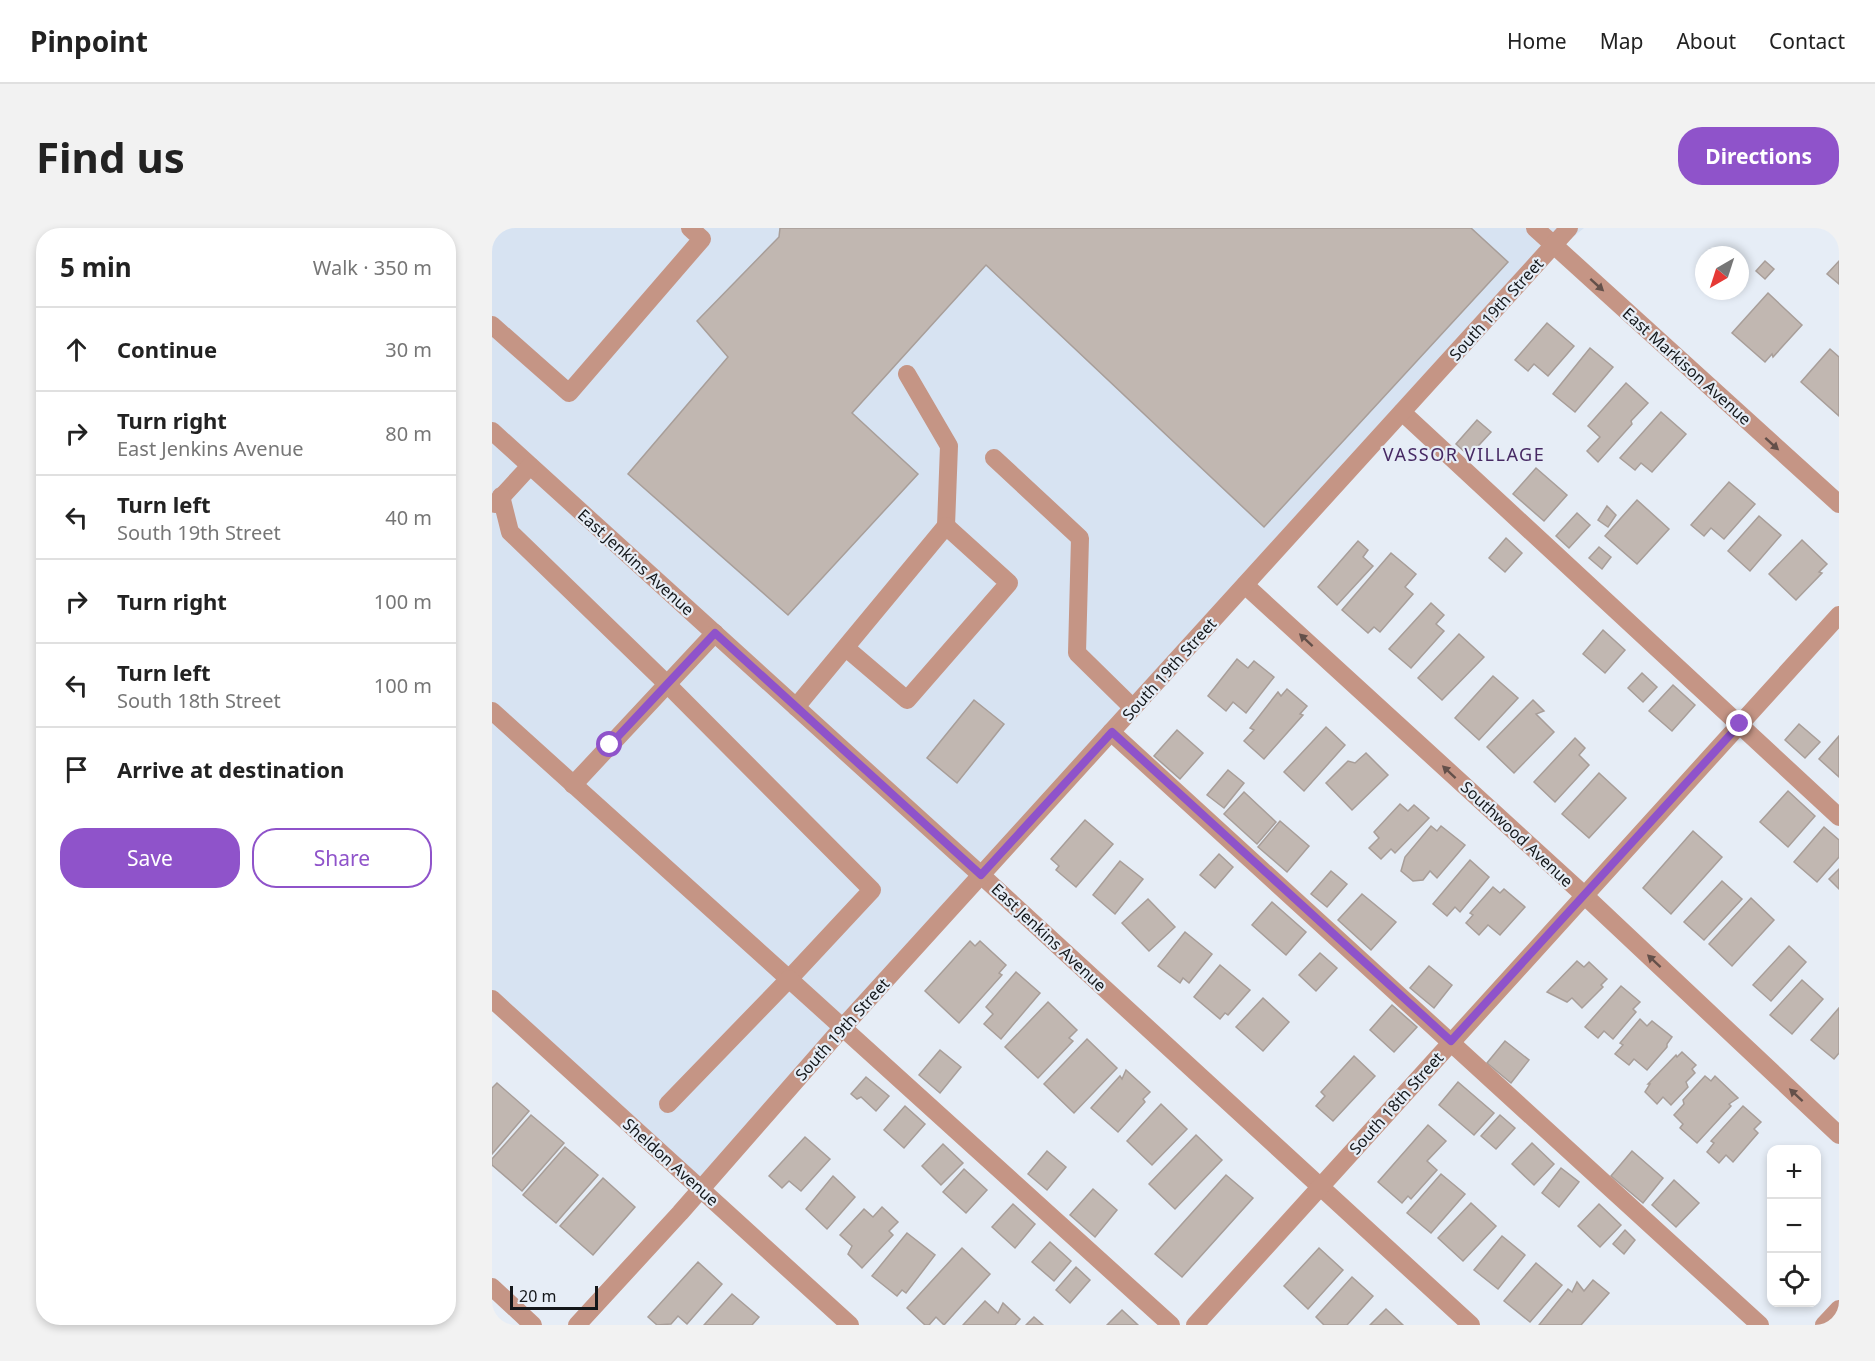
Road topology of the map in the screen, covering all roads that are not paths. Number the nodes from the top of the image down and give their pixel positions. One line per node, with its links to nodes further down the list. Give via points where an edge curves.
1 (690, 228): 5 (street, via 702,239 569,393)
2 (1535, 228): 4 (street, East Markison Avenue)
3 (1569, 228): 4 (street, South 19th Street)
4 (1553, 246): 7 (street, South 19th Street); 12 (street, East Markison Avenue, one-way to 12)
5 (492, 325)
6 (907, 374): 13 (street, via 949,446)
7 (1402, 412): 14 (street, South 19th Street); 22 (street)
8 (492, 431): 10 (street, East Jenkins Avenue)
9 (993, 458): 20 (street, via 1080,538 1077,653)
10 (531, 466): 11 (street); 16 (street, East Jenkins Avenue)
11 (497, 502): 18 (street, via 510,532)
12 (1839, 504)
13 (946, 526): 17 (street); 17 (street, via 1009,583 907,700)
14 (1245, 585): 20 (street, South 19th Street); 27 (street, Southwood Avenue, one-way to 14)
15 (1839, 615): 22 (street, South 18th Street)
16 (715, 633): 18 (street); 19 (street, East Jenkins Avenue)
17 (846, 648): 19 (street)
18 (667, 684): 24 (street); 28 (street, via 872,890)
19 (796, 707): 26 (street, East Jenkins Avenue)
20 (1133, 708): 23 (street, South 19th Street)
21 (492, 711): 24 (street)
22 (1740, 724): 25 (street); 27 (street, South 18th Street)
23 (1112, 732): 26 (street, South 19th Street); 31 (street)
24 (573, 785): 28 (street)
25 (1839, 817)
26 (981, 875): 30 (street, South 19th Street); 34 (street, East Jenkins Avenue)
27 (1584, 895): 31 (street, South 18th Street); 33 (street, Southwood Avenue, one-way to 27)
28 (789, 979): 30 (street); 32 (street)
29 (492, 999): 35 (street, Sheldon Avenue)
30 (843, 1027): 35 (street, South 19th Street); 41 (street)
31 (1451, 1041): 34 (street, South 18th Street); 44 (street)
32 (668, 1104)
33 (1839, 1135)
34 (1321, 1186): 42 (street, South 18th Street); 43 (street, East Jenkins Avenue)
35 (700, 1188): 39 (street, South 19th Street); 40 (street, Sheldon Avenue)
36 (492, 1287): 38 (street)
37 (1839, 1308): 45 (street)
38 (533, 1325)
39 (577, 1325)
40 (850, 1325)
41 (1171, 1325)
42 (1195, 1325)
43 (1471, 1325)
44 (1760, 1325)
45 (1824, 1325)

